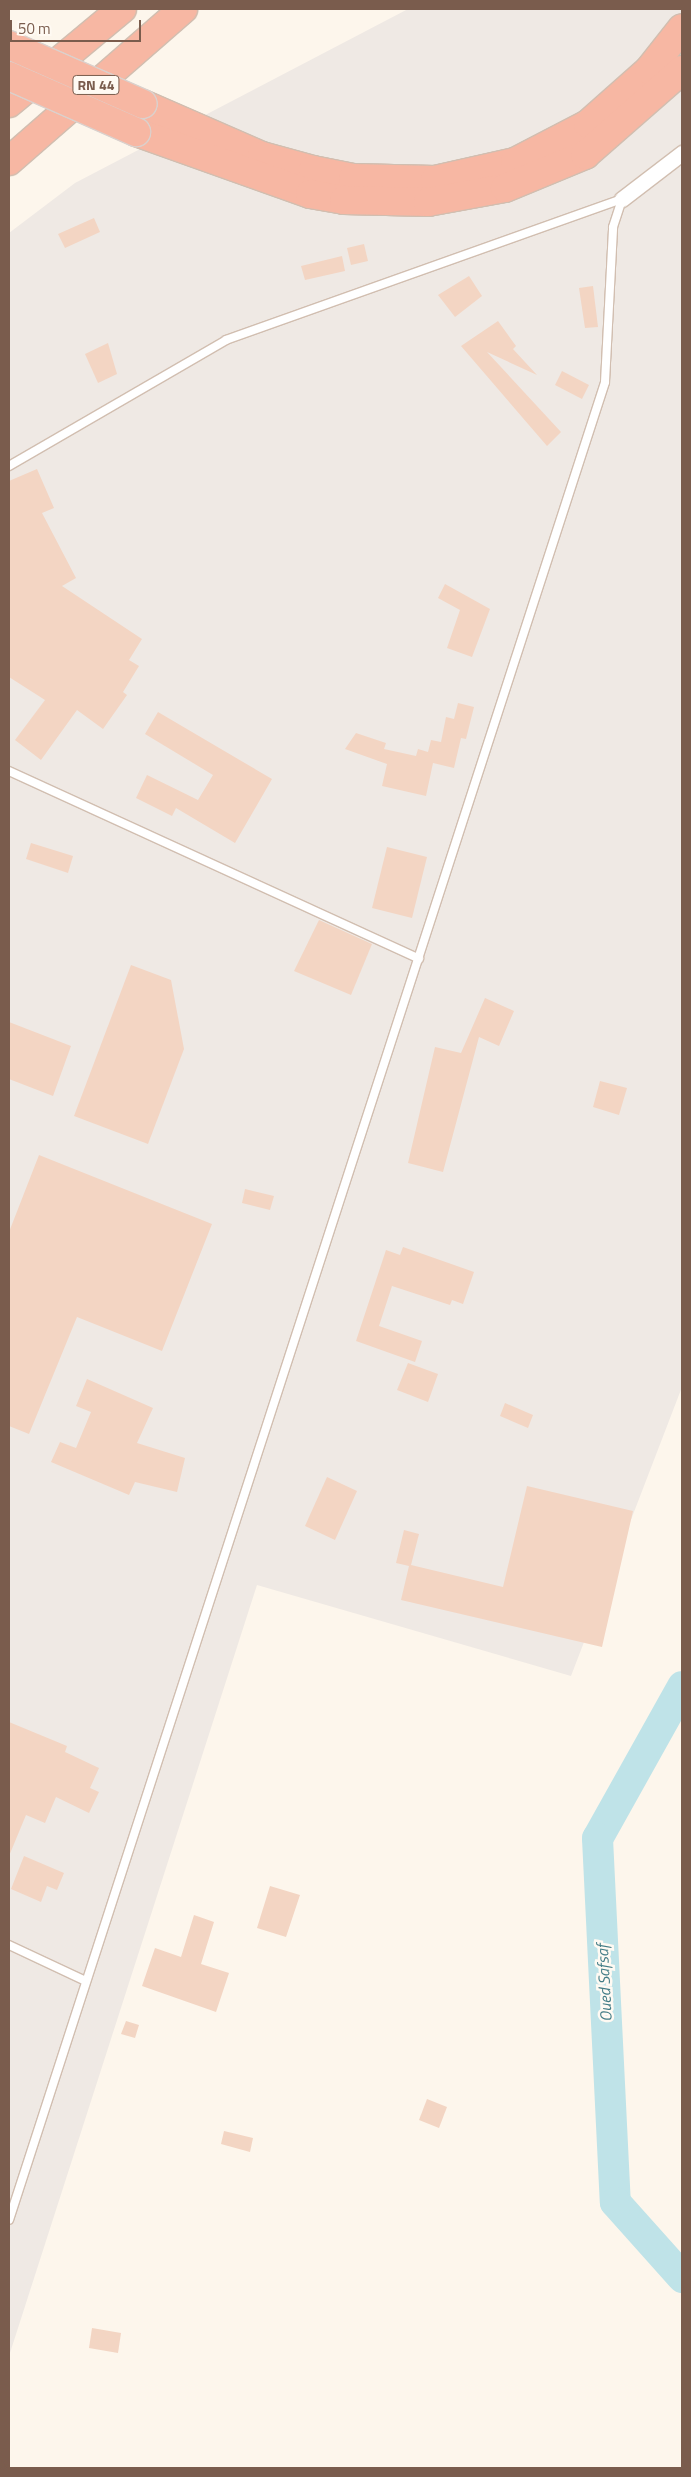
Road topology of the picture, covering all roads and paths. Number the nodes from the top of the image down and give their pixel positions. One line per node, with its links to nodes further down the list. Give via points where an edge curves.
1 (102, 9): 5 (highway)
2 (122, 9): 5 (highway, RN 44)
3 (183, 9): 11 (highway, RN 44)
4 (682, 28): 6 (highway, bridge, via 649,70 588,124 515,162 435,180 378,180 313,170 262,156)
5 (85, 39): 9 (highway, RN 44)
6 (9, 46)
7 (682, 70): 8 (highway, bridge, via 585,155 505,188 428,202 344,200 310,194 136,132)
8 (9, 76)
9 (9, 103)
10 (682, 153): 12 (street)
11 (9, 161)
12 (622, 199): 13 (lane, via 226,340); 15 (lane, via 613,227 605,382)
13 (9, 466)
14 (9, 771): 15 (lane)
15 (419, 959): 17 (lane)
16 (9, 1945): 17 (lane)
17 (86, 1981): 18 (lane)
18 (9, 2220)

